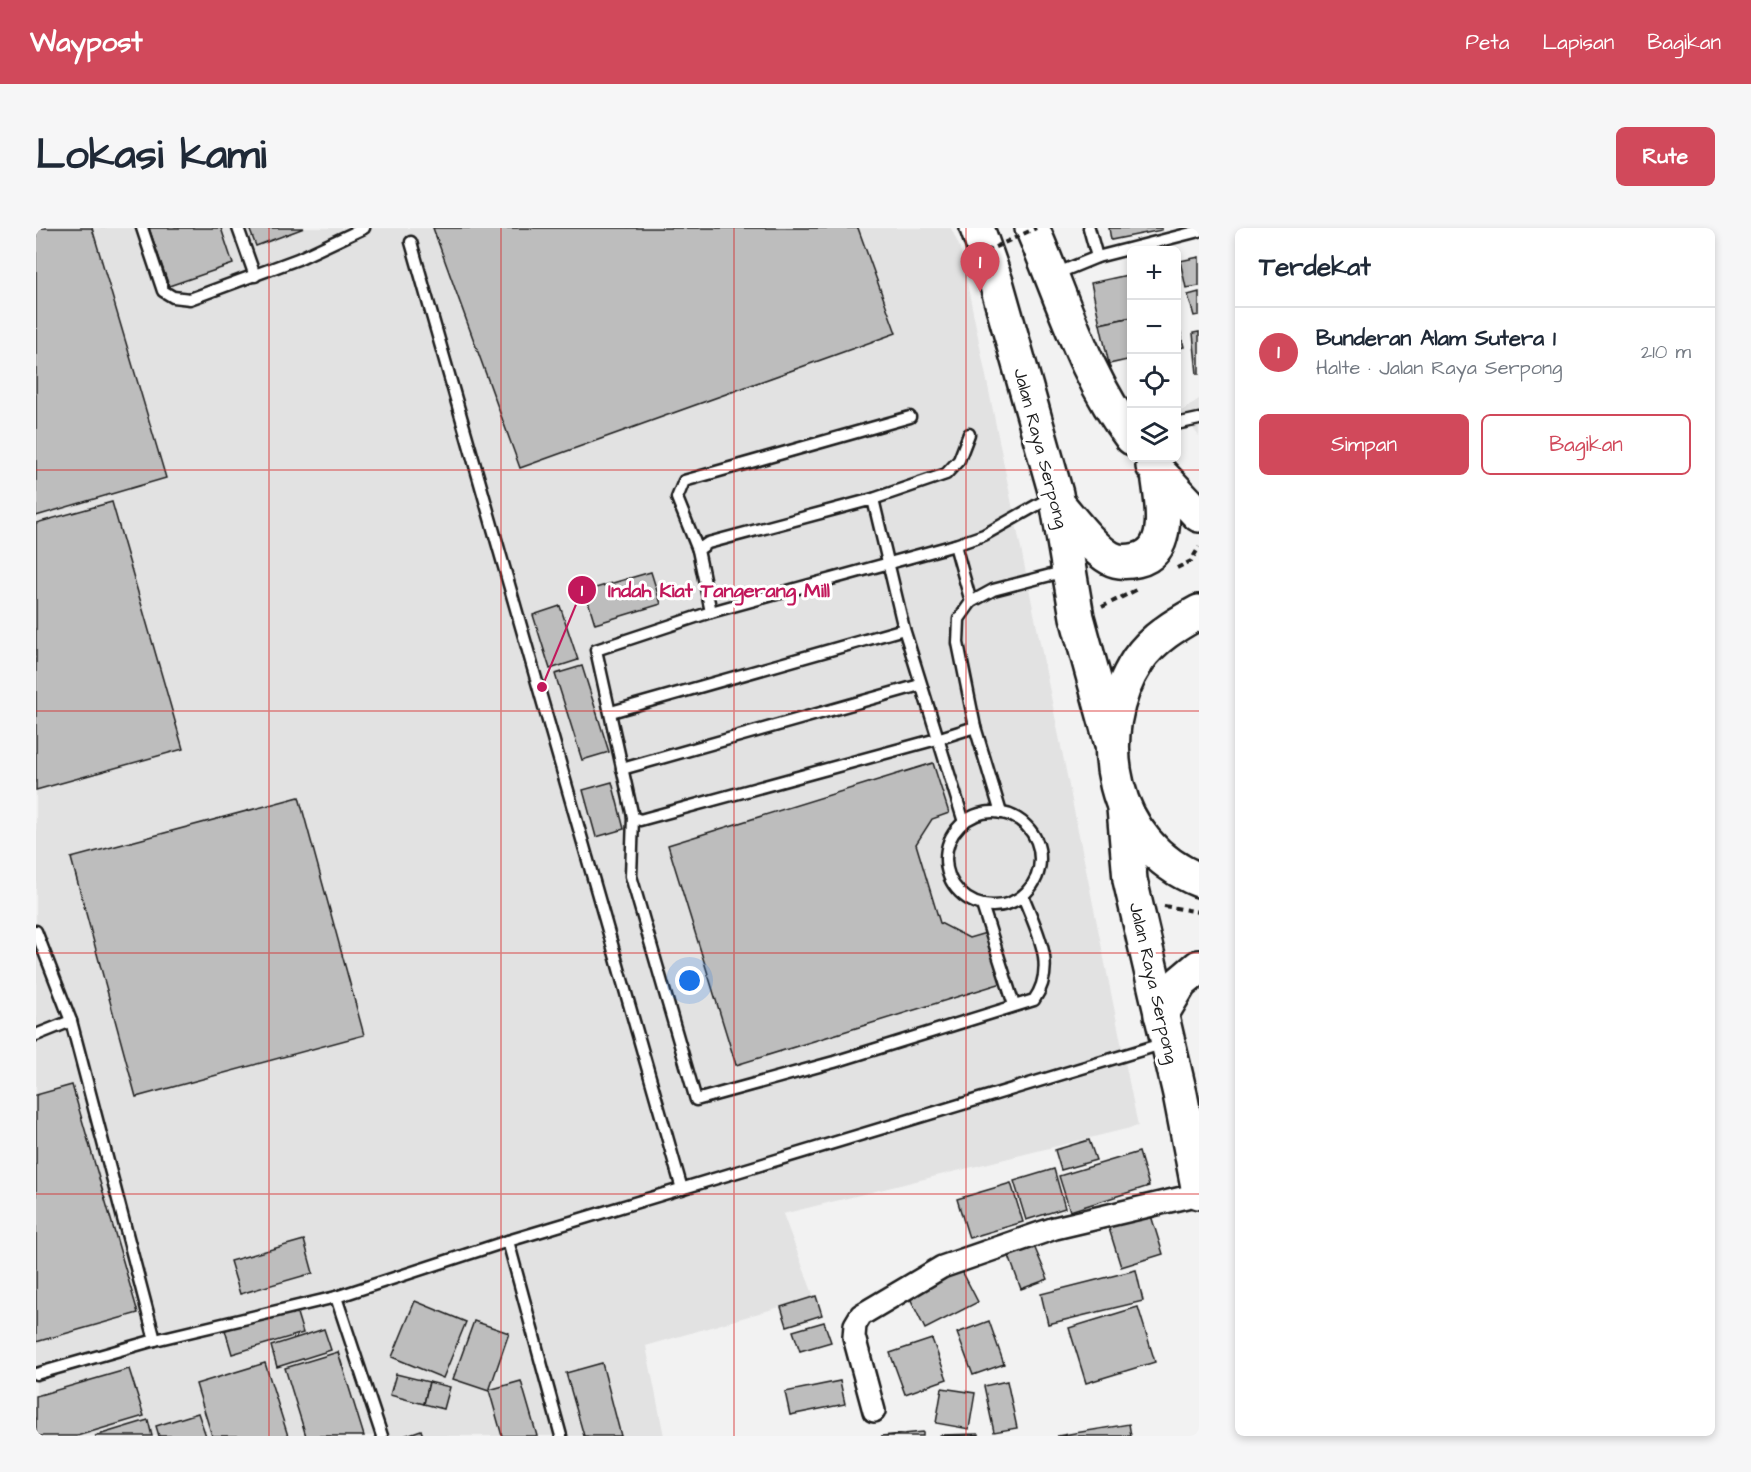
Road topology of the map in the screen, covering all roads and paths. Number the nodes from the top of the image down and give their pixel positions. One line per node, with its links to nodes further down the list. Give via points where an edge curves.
1 (142, 228): 10 (lane, via 164,291 173,297 190,299)
2 (238, 228): 10 (lane)
3 (364, 228): 10 (lane)
4 (1034, 228): 8 (path, bridge); 11 (main road)
5 (1089, 228): 9 (lane)
6 (1199, 231): 9 (lane)
7 (411, 242): 49 (lane)
8 (977, 242): 20 (main road, Jalan Raya Serpong, via 996,282)
9 (1098, 256): 11 (lane)
10 (255, 276)
11 (1052, 276): 15 (main road, via 1104,400)
12 (910, 417): 23 (lane, via 684,481 678,498)
13 (1199, 419): 14 (lane)
14 (1181, 423)
15 (1127, 431)
16 (969, 435): 19 (lane, via 959,460 946,474)
17 (1143, 462): 20 (main road, via 1162,528 1158,544 1145,558 1125,562 1109,558)
18 (1152, 462): 21 (main road)
19 (873, 499): 23 (lane, via 708,543); 24 (lane)
20 (1057, 499): 22 (lane); 25 (main road, Jalan Raya Serpong)
21 (1199, 515)
22 (955, 545): 24 (lane); 26 (lane)
23 (699, 550): 27 (lane)
24 (889, 562): 27 (lane); 29 (lane)
25 (1069, 570): 26 (lane, via 993,590); 34 (main road, Jalan Raya Serpong, via 1077,617)
26 (971, 602): 32 (lane, via 959,619 958,643)
27 (711, 612): 31 (lane, via 596,650)
28 (1199, 612): 34 (main road, via 1171,627 1139,658 1119,698)
29 (904, 630): 30 (lane); 31 (lane)
30 (920, 685): 33 (lane); 35 (lane)
31 (611, 712): 35 (lane)
32 (975, 727): 33 (lane); 37 (lane)
33 (937, 739): 38 (lane, via 648,819); 39 (lane)
34 (1111, 741): 36 (main road, via 1113,776)
35 (622, 769): 38 (lane)
36 (1124, 808): 40 (main road, via 1149,846 1184,874); 47 (main road, Jalan Raya Serpong, via 1130,880)
37 (1001, 813): 39 (lane, via 975,816); 41 (lane, via 1025,825 1039,848 1038,874)
38 (633, 817): 45 (lane, via 631,876 696,1100 834,1062)
39 (964, 822): 42 (lane, via 949,841 948,876 962,895)
40 (1199, 880)
41 (1023, 896): 42 (lane, via 997,907); 45 (lane, via 1046,959 1046,975 1034,1000)
42 (982, 905): 45 (lane)
43 (36, 931): 46 (lane)
44 (1199, 968): 47 (main road, via 1180,983)
45 (1014, 1005)
46 (71, 1022): 48 (lane); 53 (lane)
47 (1164, 1029): 49 (lane); 50 (main road, Jalan Raya Serpong)
48 (36, 1035)
49 (682, 1189): 51 (lane)
50 (1199, 1193): 55 (street, via 1055,1228 942,1267 861,1315 854,1337)
51 (508, 1241): 52 (lane); 57 (lane)
52 (336, 1297): 53 (lane); 56 (lane)
53 (155, 1340): 54 (lane)
54 (36, 1374)
55 (874, 1412)
56 (382, 1436)
57 (561, 1436)

